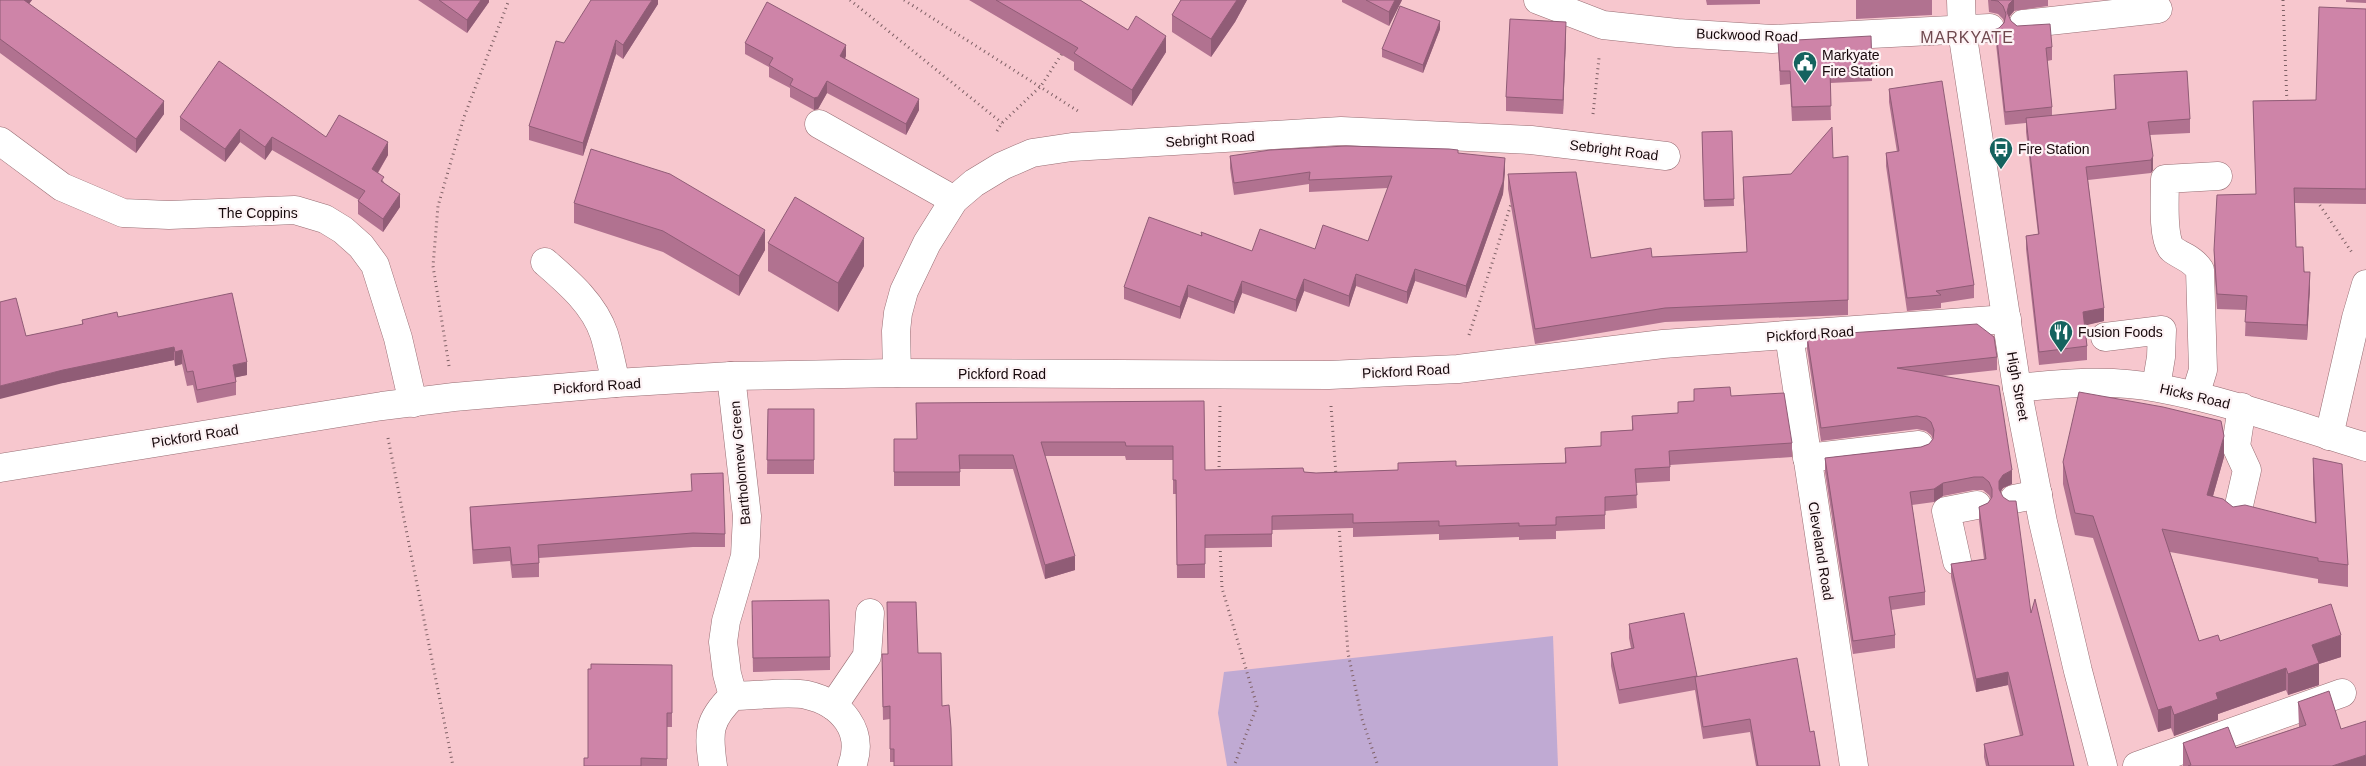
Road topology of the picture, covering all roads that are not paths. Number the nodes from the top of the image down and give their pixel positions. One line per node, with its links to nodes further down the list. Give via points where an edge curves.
1 (1538, 0): 6 (street, Buckwood Road, via 1603,25 1772,39)
2 (1961, 0): 6 (street, High Street)
3 (2158, 9): 4 (street)
4 (2023, 24)
5 (1990, 28): 6 (street, Buckwood Road)
6 (1962, 31): 14 (street, High Street)
7 (819, 124): 11 (street)
8 (0, 141): 23 (street, The Coppins, via 62,187 123,213 169,215 295,210 325,219 344,230 376,265)
9 (1666, 156): 11 (street, Sebright Road, via 1532,140 1340,130 1072,147 1032,153 1002,166)
10 (2218, 176): 22 (street, via 2164,179 2166,238 2170,248 2194,261 2200,270 2203,370)
11 (954, 200): 17 (street, Sebright Road, via 927,243 904,291 897,322)
12 (545, 262): 19 (street, via 588,304 604,333)
13 (2366, 284): 25 (street)
14 (2007, 319): 15 (street, Pickford Road); 21 (street, High Street)
15 (1789, 335): 17 (street, Pickford Road, via 1663,344 1458,369 1329,375); 28 (street, Cleveland Road)
16 (2105, 337): 20 (street, via 2162,330)
17 (896, 373): 18 (street, Pickford Road)
18 (731, 376): 19 (street, Pickford Road); 35 (street, Bartholomew Green, via 747,516 745,556 723,642)
19 (616, 384): 23 (street, Pickford Road)
20 (2156, 387): 21 (street, Hicks Road, via 2065,382); 22 (street, Hicks Road)
21 (2017, 388): 40 (street, High Street, via 2026,496)
22 (2195, 396): 24 (street, Hicks Road)
23 (413, 402): 29 (street, Pickford Road)
24 (2242, 407): 25 (street, Hicks Road); 31 (street, via 2236,446 2247,470)
25 (2329, 436): 27 (street, Hicks Road)
26 (1919, 445): 28 (street)
27 (2366, 447)
28 (1807, 458): 39 (street, Cleveland Road)
29 (0, 468)
30 (1977, 505): 32 (street, via 1946,511)
31 (2237, 514)
32 (1957, 561)
33 (870, 613): 36 (street, via 867,656)
34 (2342, 693): 41 (street)
35 (734, 696): 36 (street, via 805,695 824,700); 37 (street, via 720,709 711,724 709,742)
36 (832, 706): 38 (street, via 848,720 854,731 857,746)
37 (713, 766)
38 (852, 766)
39 (1854, 766)
40 (2103, 766)
41 (2137, 766)

